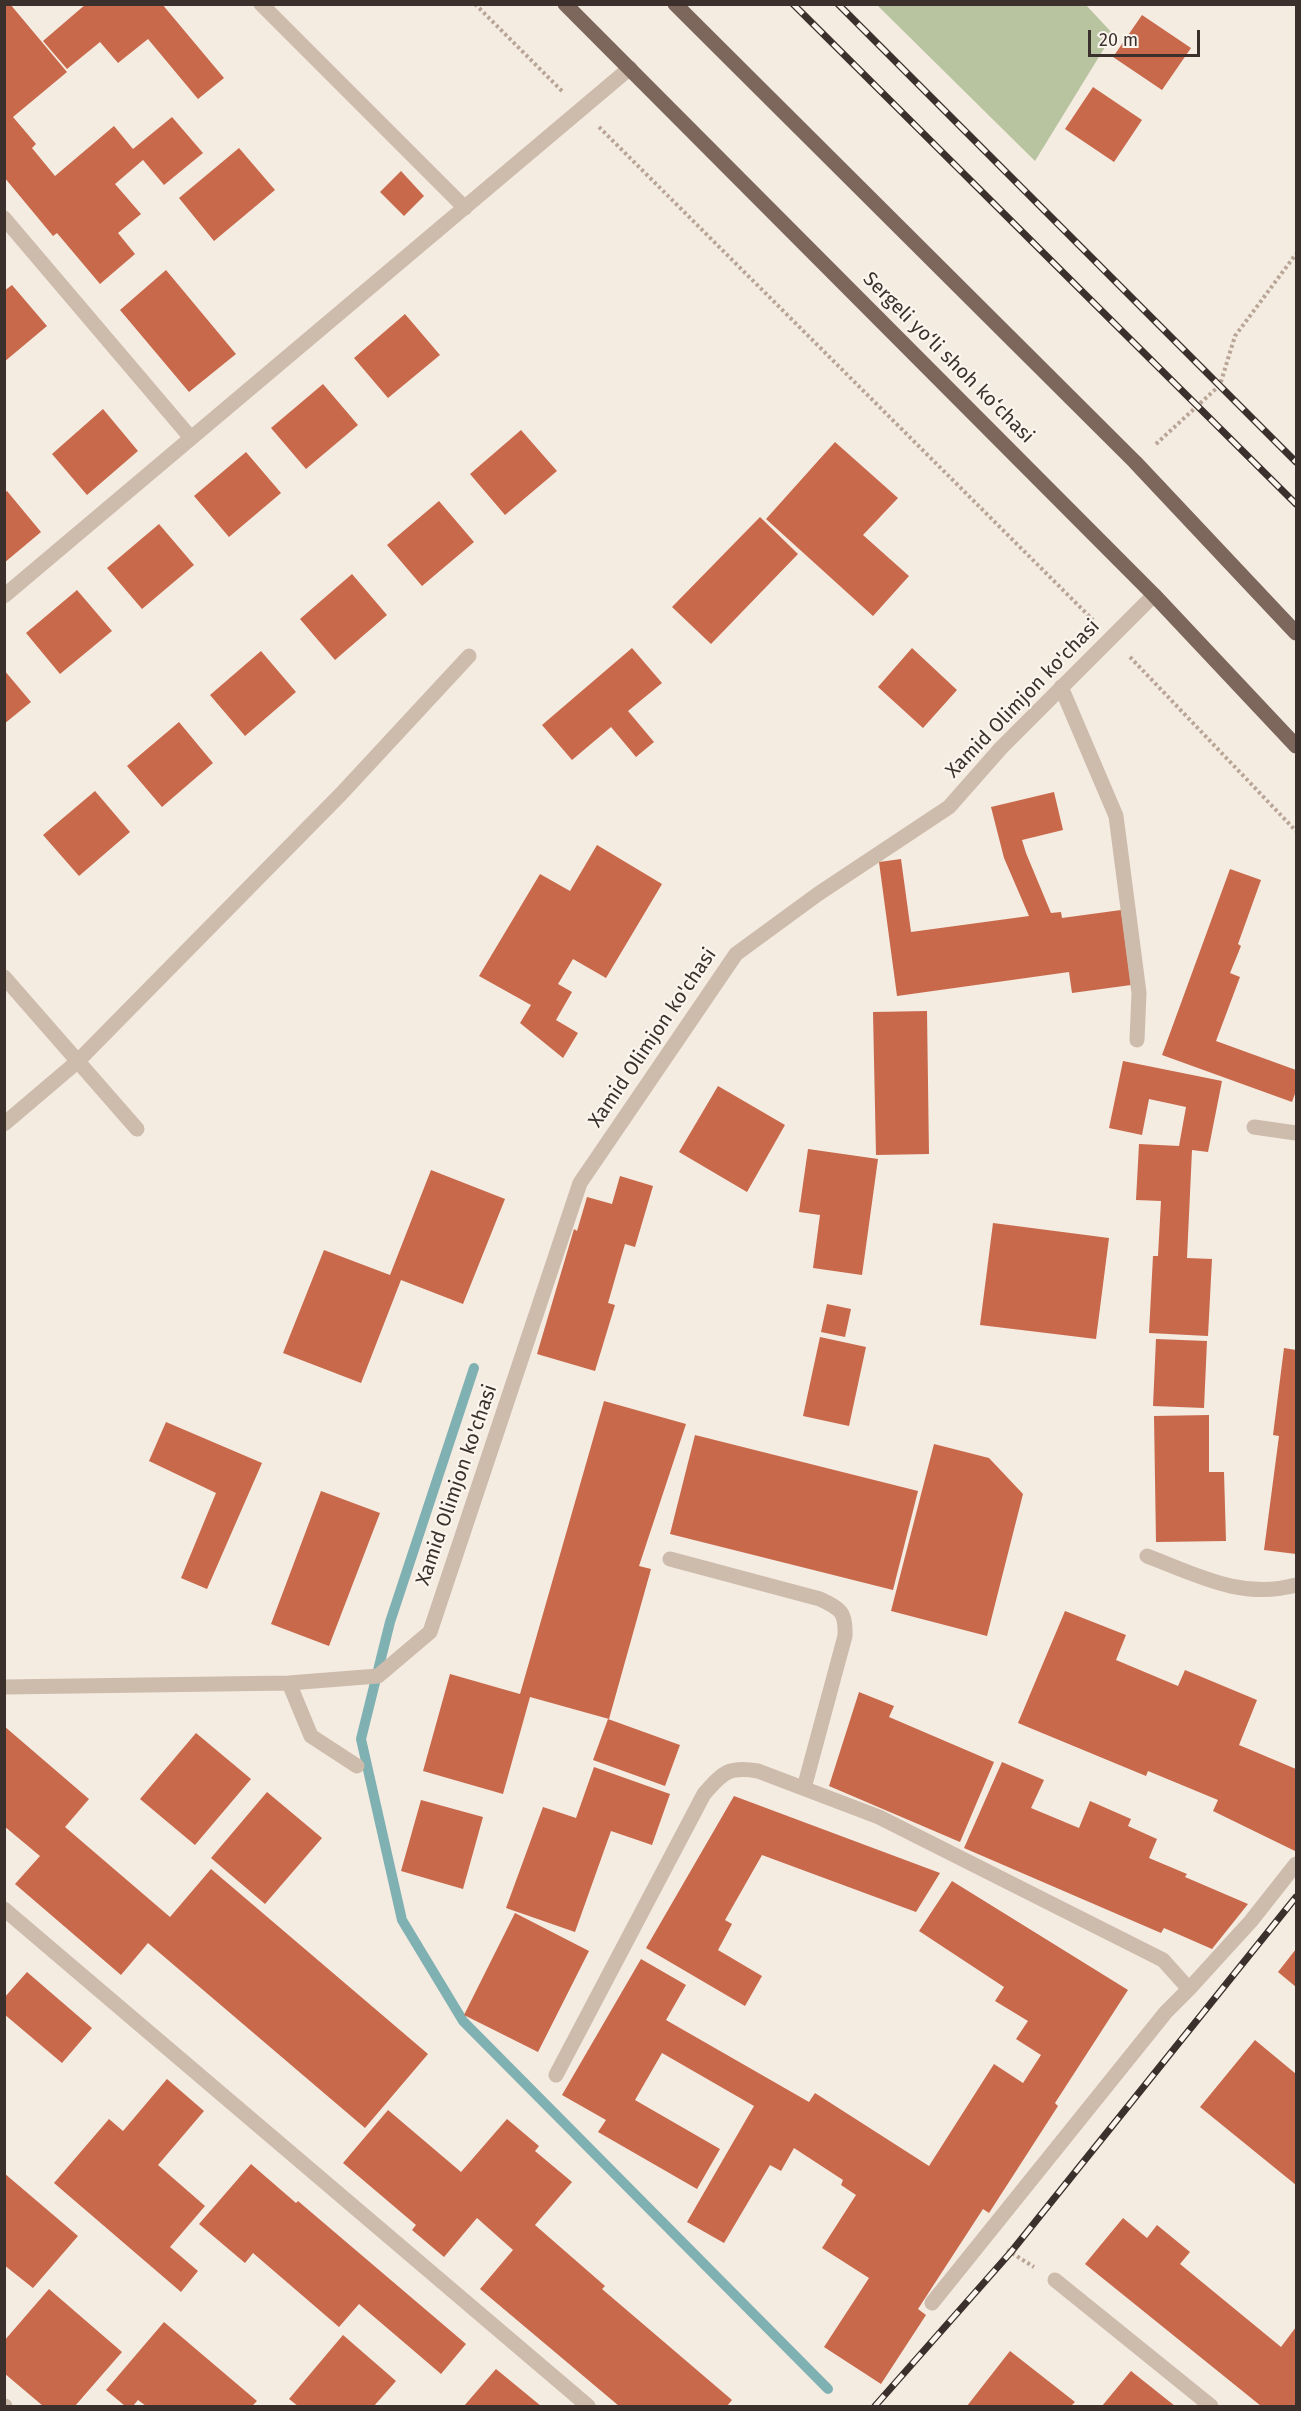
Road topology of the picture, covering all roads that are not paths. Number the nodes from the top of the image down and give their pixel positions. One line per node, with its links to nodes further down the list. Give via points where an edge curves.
1 (261, 4): 5 (street)
2 (565, 4): 4 (main road, Sergeli yo‘li shoh ko‘chasi)
3 (675, 4): 10 (main road, via 1135,462)
4 (630, 68): 5 (street); 8 (main road, Sergeli yo‘li shoh ko‘chasi)
5 (465, 208): 7 (street)
6 (4, 218): 7 (street)
7 (191, 438): 9 (street)
8 (1154, 595): 12 (street, Xamid Olimjon ko'chasi); 13 (main road, Sergeli yo‘li shoh ko‘chasi)
9 (4, 596)
10 (1296, 633)
11 (469, 656): 16 (street, via 342,794)
12 (1061, 687): 15 (street, via 1116,816 1138,993); 24 (street, Xamid Olimjon ko'chasi, via 949,807 736,954 580,1183 430,1632 378,1676)
13 (1296, 746)
14 (4, 977): 16 (street)
15 (1137, 1040)
16 (77, 1062): 17 (street); 19 (street)
17 (4, 1124)
18 (1254, 1127): 20 (street)
19 (137, 1129)
20 (1296, 1133)
21 (1147, 1556): 23 (street, via 1232,1588)
22 (670, 1559): 27 (street, via 838,1607 845,1620 845,1636)
23 (1296, 1585)
24 (289, 1683): 25 (street); 26 (street, via 311,1736)
25 (4, 1687)
26 (357, 1766)
27 (804, 1788): 30 (street, via 879,1817 1129,1941 1163,1960); 31 (street, via 758,1771 739,1768 721,1774 704,1794)
28 (1296, 1864): 30 (street)
29 (4, 1909): 34 (street)
30 (1189, 1989): 33 (street, via 1166,2012)
31 (556, 2075)
32 (1055, 2280): 35 (street)
33 (932, 2303)
34 (588, 2406)
35 (1211, 2406)

